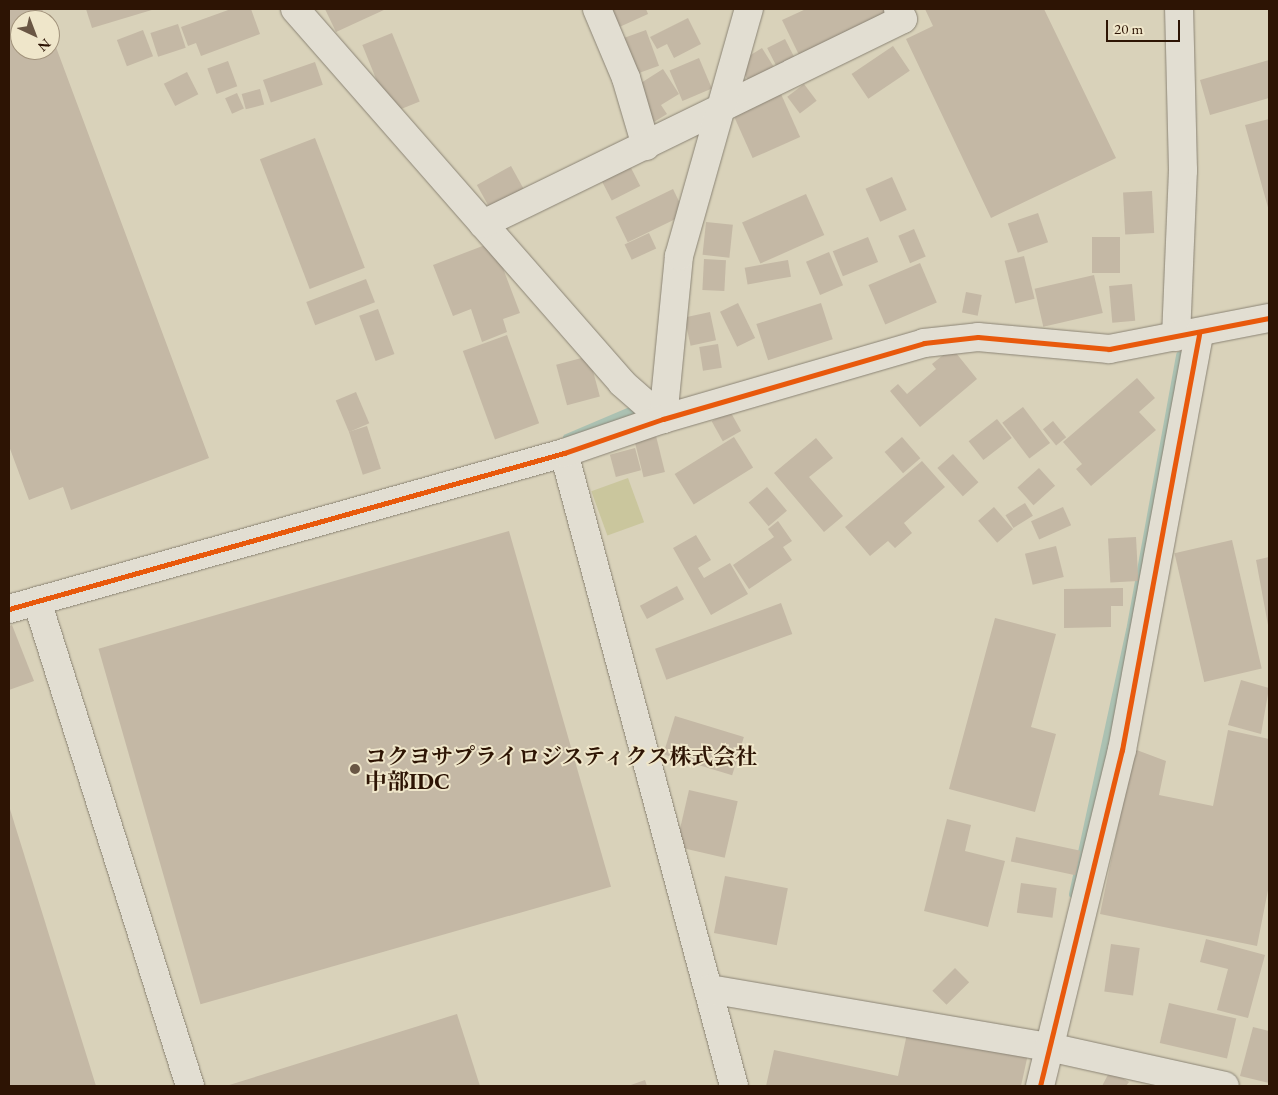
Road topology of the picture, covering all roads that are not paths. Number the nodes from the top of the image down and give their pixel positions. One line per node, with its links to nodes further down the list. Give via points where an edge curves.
1 (295, 9): 8 (street)
2 (597, 9): 7 (street, via 626,78)
3 (748, 9): 6 (street)
4 (898, 9): 6 (street, via 902,19)
5 (1179, 9): 10 (street)
6 (722, 108): 7 (street); 11 (street, via 679,256)
7 (646, 146): 8 (street)
8 (483, 224): 11 (street, via 622,383)
9 (1269, 318): 10 (street)
10 (1188, 335): 11 (street, via 1109,350 978,337 924,343); 16 (street, via 1122,750)
11 (663, 419): 12 (street)
12 (564, 453): 13 (street); 15 (street)
13 (38, 601): 14 (street); 17 (street)
14 (9, 609)
15 (709, 989): 16 (street); 18 (street)
16 (1049, 1047): 19 (street); 20 (street)
17 (190, 1086)
18 (734, 1086)
19 (1040, 1086)
20 (1225, 1086)

